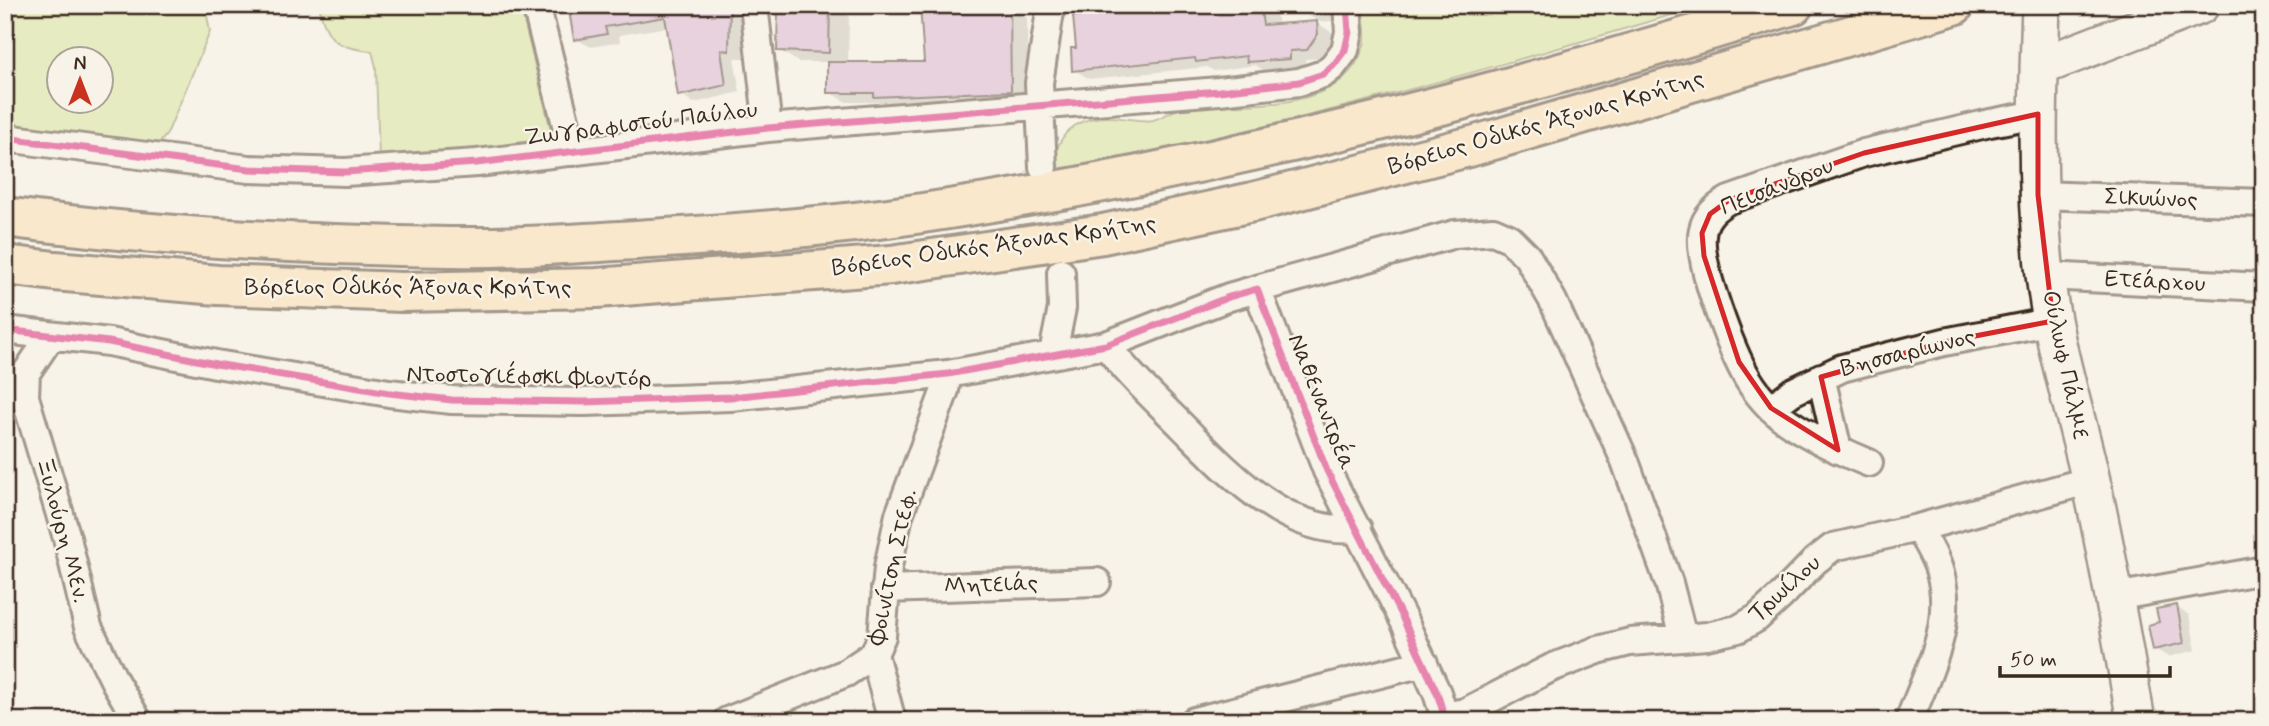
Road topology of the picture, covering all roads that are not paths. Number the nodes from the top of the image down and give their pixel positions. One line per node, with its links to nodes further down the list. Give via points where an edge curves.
1 (536, 5): 14 (street)
2 (754, 5): 12 (street)
3 (1051, 5): 10 (street)
4 (1347, 5): 10 (street, Ζωγραφιστού Παύλου, via 1348,41 1341,57 1315,77 1280,85)
5 (1793, 5): 18 (highway, Βόρειος Οδικός Άξονας Κρήτης, via 1349,129 1090,185 885,218 676,237 452,247 222,238)
6 (1955, 5): 19 (highway, Βόρειος Οδικός Άξονας Κρήτης, via 1476,145 1254,202 1103,234 891,265 597,288 402,292 218,285)
7 (2040, 5): 9 (street, Ούλωφ Πάλμε)
8 (2200, 5): 9 (street)
9 (2039, 59): 11 (street, Ούλωφ Πάλμε)
10 (1038, 107): 12 (street, Ζωγραφιστού Παύλου); 15 (street)
11 (2038, 114): 16 (street, Ούλωφ Πάλμε); 31 (street, Πεισάνδρου, via 1864,153 1729,200 1710,214 1701,238 1710,281 1739,362)
12 (768, 128): 14 (street, Ζωγραφιστού Παύλου)
13 (5, 138): 14 (street, Ζωγραφιστού Παύλου, via 249,169 345,172)
14 (573, 152)
15 (1043, 167)
16 (2038, 195): 17 (street, Σικυώνος); 21 (street, Ούλωφ Πάλμε)
17 (2264, 203)
18 (5, 217)
19 (5, 265)
20 (1061, 274): 28 (street, via 1062,308)
21 (2046, 276): 22 (street, Ετεάρχου); 24 (street, Ούλωφ Πάλμε)
22 (2264, 287)
23 (1257, 289): 27 (street); 36 (street, Ναθεναντρέα, via 1327,471); 41 (street, via 1455,234 1493,231 1509,238 1544,283 1620,449 1657,547)
24 (2053, 321): 30 (street, Βησσαρίωνος, via 1944,342); 34 (street, Ούλωφ Πάλμε)
25 (5, 330): 26 (street, Ντοστογιέφσκι Φιοντόρ)
26 (51, 336): 29 (street, Ντοστογιέφσκι Φιοντόρ, via 453,400 732,397); 43 (street, Ξυλούρη Μεν., via 26,373 25,397 88,627)
27 (1106, 345): 28 (street); 36 (street, via 1147,393 1257,495 1325,527)
28 (1053, 353): 29 (street, Ντοστογιέφσκι Φιοντόρ)
29 (948, 374): 39 (street, Φοινίτση Στεφ., via 902,504)
30 (1821, 377): 31 (street, Βησσαρίωνος); 32 (street)
31 (1771, 408): 32 (street, Πεισάνδρου)
32 (1838, 450): 33 (street, Πεισάνδρου)
33 (1870, 463)
34 (2091, 480): 35 (street, Τρωίλου); 40 (street, Ούλωφ Πάλμε)
35 (1918, 528): 41 (street, Τρωίλου, via 1833,547 1747,625 1722,634); 51 (street, via 1940,572 1944,609 1938,647)
36 (1358, 529): 44 (street, Ναθεναντρέα)
37 (2264, 570): 40 (street)
38 (1097, 582): 39 (street, Μητειάς)
39 (885, 589): 42 (street, Φοινίτση Στεφ., via 881,636)
40 (2115, 597): 52 (street, Ούλωφ Πάλμε)
41 (1683, 637): 45 (street, Τρωίλου, via 1598,650)
42 (874, 654): 48 (street, via 846,673); 49 (street, Φοινίτση Στεφ.)
43 (104, 661): 46 (street, via 101,681); 47 (street, Ξυλούρη Μεν.)
44 (1424, 663): 45 (street, Ναθεναντρέα); 50 (street)
45 (1446, 719)
46 (116, 721)
47 (138, 721)
48 (727, 721)
49 (892, 721)
50 (1194, 721)
51 (1909, 721)
52 (2136, 721)

